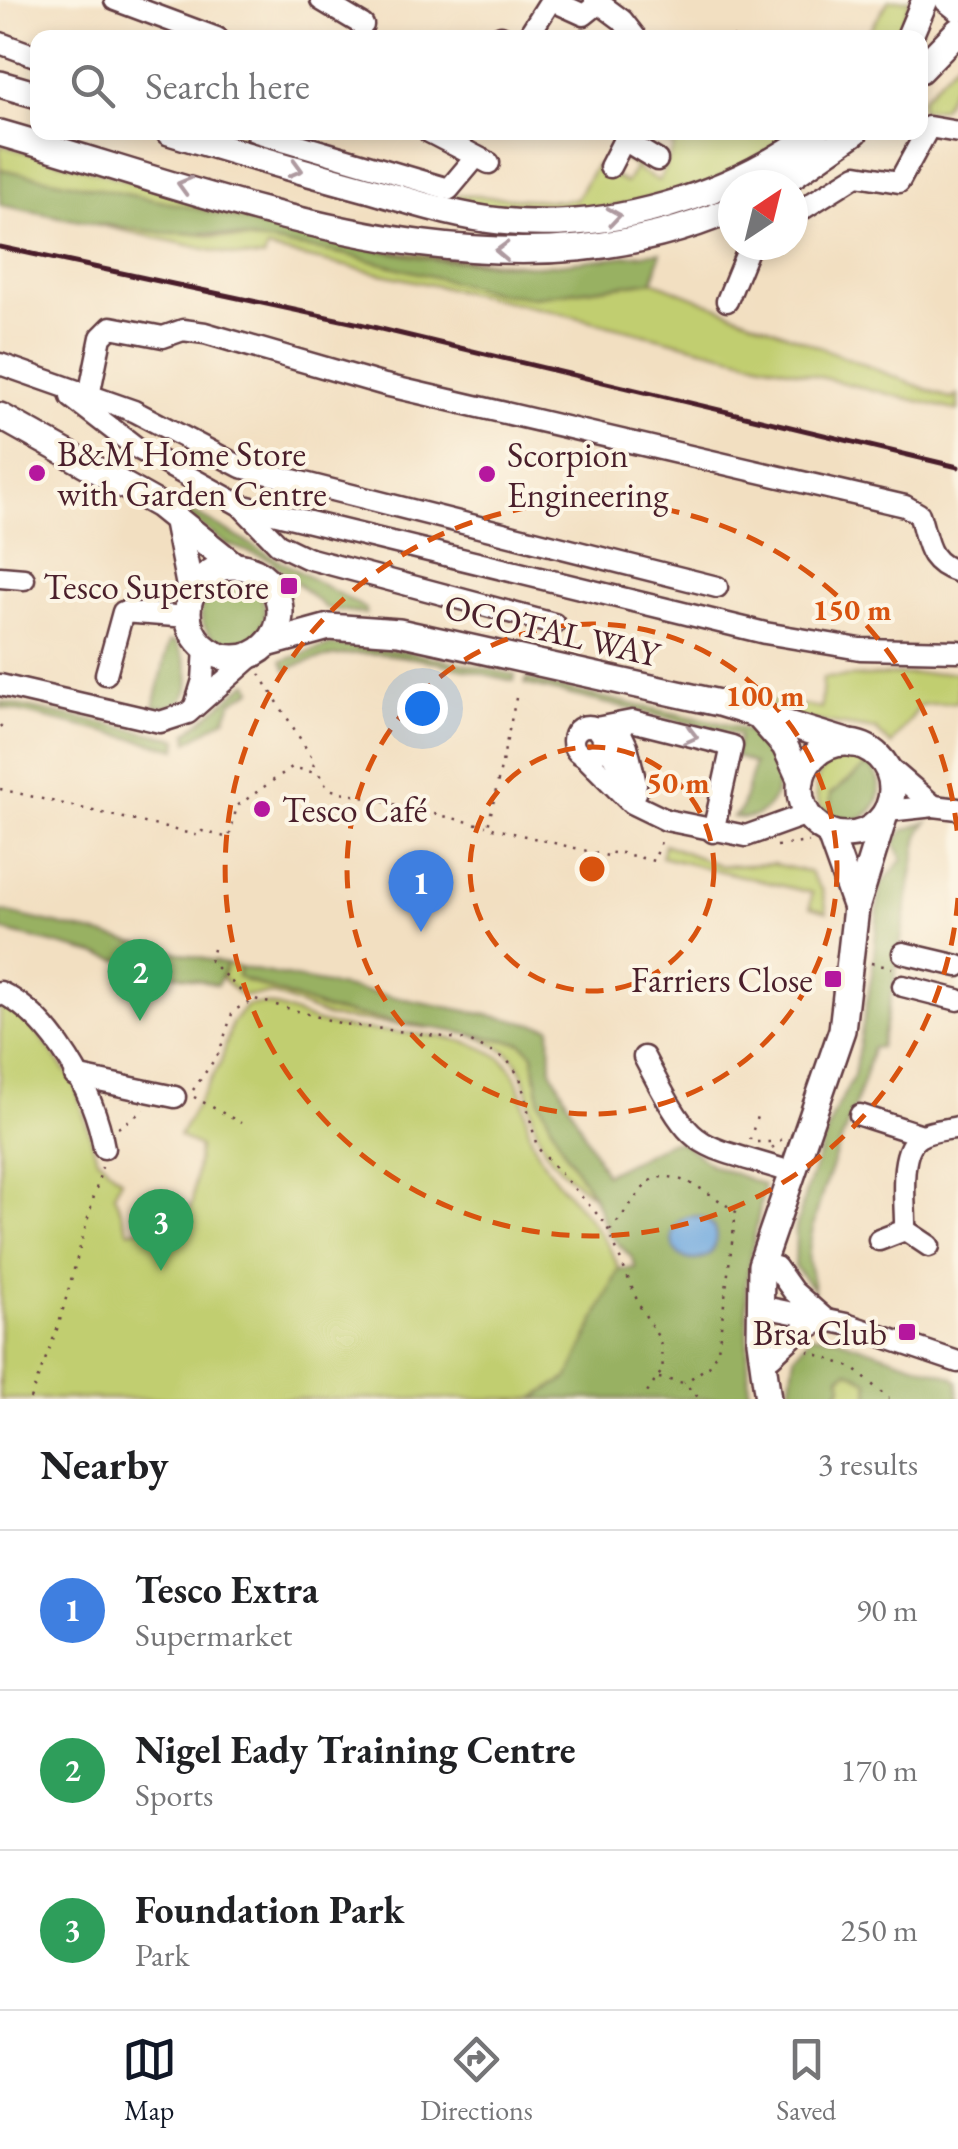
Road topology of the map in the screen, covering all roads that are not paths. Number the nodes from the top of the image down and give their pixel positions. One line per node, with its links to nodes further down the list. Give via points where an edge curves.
1 (115, 0): 9 (street)
2 (321, 0): 8 (street)
3 (925, 0): 12 (main road)
4 (948, 0): 7 (main road)
5 (597, 2): 6 (street, via 584,14); 11 (street)
6 (557, 3): 10 (street)
7 (958, 8)
8 (363, 24)
9 (195, 30)
10 (533, 30)
11 (631, 30)
12 (912, 30)
13 (958, 31): 16 (main road)
14 (0, 44): 15 (street)
15 (30, 54)
16 (928, 62)
17 (0, 84): 18 (main road)
18 (30, 93)
19 (928, 128): 20 (street)
20 (958, 132)
21 (0, 133): 34 (main road, one-way to 21, via 594,247 455,248 347,231)
22 (197, 140): 27 (main road, one-way to 27, via 431,207 520,222 606,218 681,200 739,178)
23 (283, 140): 24 (street, via 449,189 482,160)
24 (444, 140)
25 (624, 140): 31 (street)
26 (631, 140): 30 (street)
27 (803, 140)
28 (843, 140): 32 (main road)
29 (922, 140): 33 (street, via 899,182 857,175)
30 (657, 159)
31 (610, 167)
32 (800, 170)
33 (808, 206)
34 (718, 214)
35 (744, 260): 36 (street)
36 (727, 300)
37 (0, 364): 38 (street)
38 (53, 384): 39 (street); 41 (street, via 148,455)
39 (89, 396): 44 (street, via 101,337 111,327 163,337 205,332 385,385 905,506 919,514 934,559); 47 (street, via 134,410 257,472)
40 (0, 416): 42 (main road)
41 (240, 505): 50 (street, via 278,544 308,558); 54 (street, via 765,633 860,650)
42 (177, 522): 43 (main road); 49 (main road)
43 (234, 566): 48 (main road, via 260,574); 49 (main road, via 208,574)
44 (958, 572)
45 (0, 578): 46 (street)
46 (24, 579)
47 (717, 587)
48 (276, 595): 51 (main road, OCOTAL WAY); 53 (main road, via 279,618)
49 (190, 606): 52 (main road, via 193,634); 55 (street, via 122,612)
50 (554, 624)
51 (329, 628): 53 (main road, OCOTAL WAY); 58 (main road, OCOTAL WAY, via 399,632)
52 (205, 648): 53 (main road, via 230,658); 57 (street)
53 (262, 648): 57 (street)
54 (958, 651)
55 (106, 674)
56 (0, 686): 57 (street, via 160,722)
57 (194, 708)
58 (757, 715): 60 (main road, OCOTAL WAY); 62 (main road, via 785,746)
59 (606, 731): 67 (street, via 639,796); 67 (street, via 597,754 584,756 638,808); 68 (street, one-way to 68, via 632,722 732,746)
60 (853, 744): 61 (main road); 62 (main road, via 816,754)
61 (884, 762): 63 (street); 66 (main road, via 892,788)
62 (800, 781): 65 (main road)
63 (934, 806): 64 (street); 66 (street)
64 (958, 810)
65 (807, 814): 68 (street, via 754,836); 69 (main road)
66 (886, 814): 69 (main road, via 856,835); 70 (main road)
67 (677, 829): 68 (street)
68 (713, 832)
69 (821, 838): 70 (main road)
70 (856, 908): 83 (main road, via 842,1030)
71 (903, 952): 72 (street)
72 (958, 966)
73 (903, 986): 75 (street)
74 (0, 992): 77 (street, via 45,1027)
75 (958, 1000)
76 (644, 1058): 83 (street, via 690,1137)
77 (76, 1076): 78 (street); 82 (street)
78 (175, 1097)
79 (860, 1115): 81 (street)
80 (958, 1127): 81 (street)
81 (922, 1135): 85 (street, via 907,1157)
82 (104, 1148)
83 (779, 1168): 84 (main road)
84 (777, 1222): 88 (main road); 89 (main road, via 761,1264)
85 (905, 1230): 86 (street); 87 (street)
86 (879, 1240)
87 (928, 1246)
88 (776, 1267): 89 (main road); 90 (street)
89 (767, 1307): 90 (street); 92 (main road, via 760,1341)
90 (825, 1319): 91 (street); 92 (street, via 794,1336)
91 (958, 1362)
92 (769, 1377)

